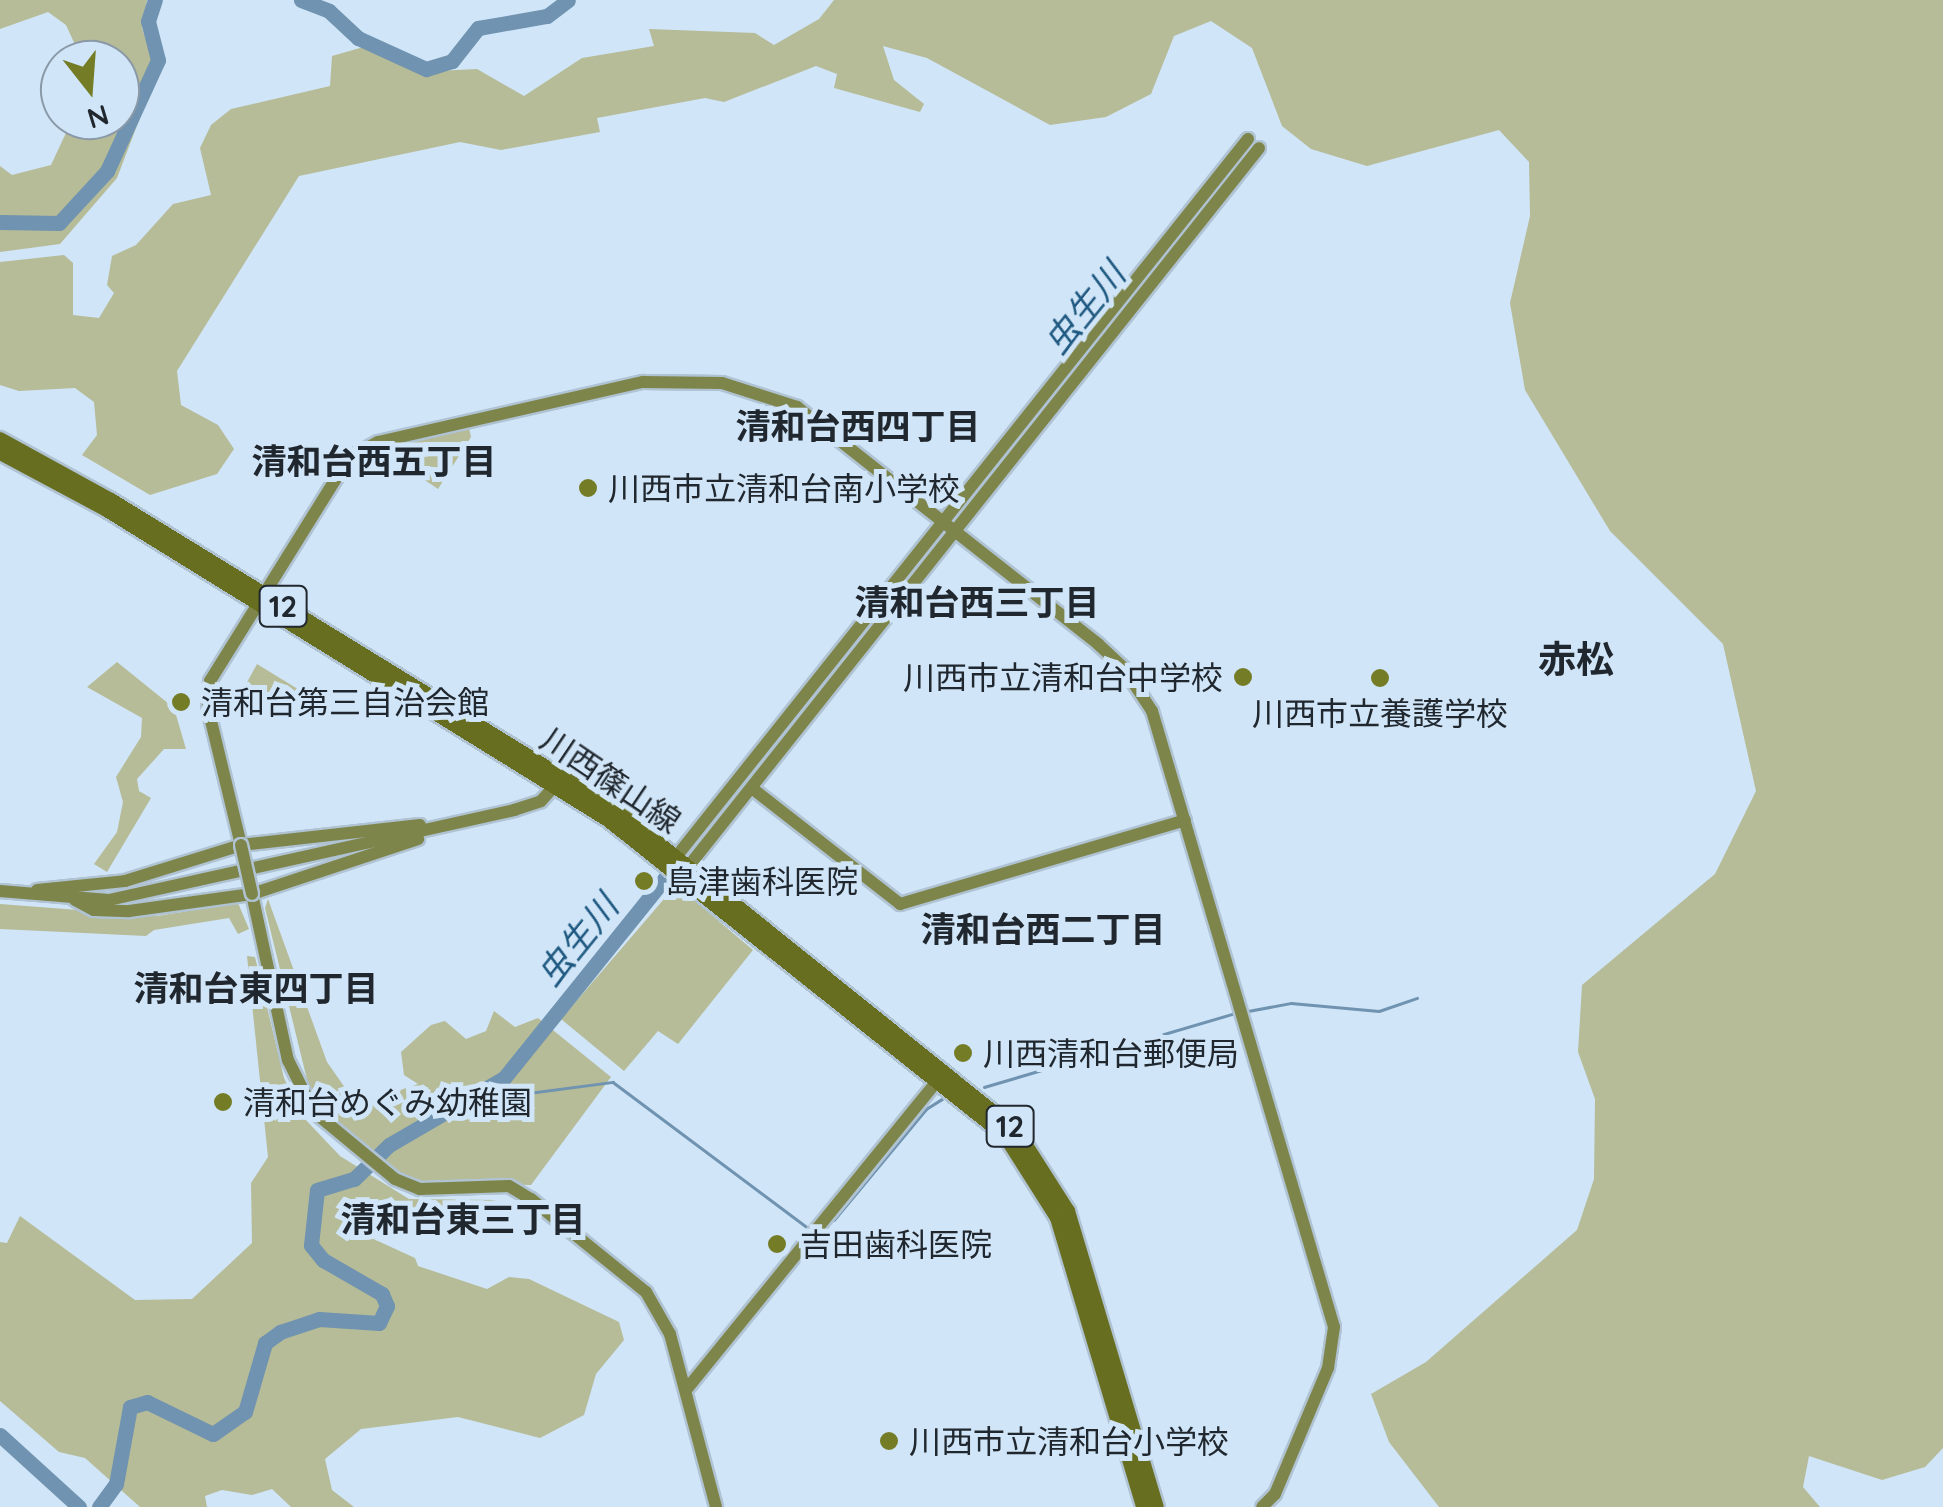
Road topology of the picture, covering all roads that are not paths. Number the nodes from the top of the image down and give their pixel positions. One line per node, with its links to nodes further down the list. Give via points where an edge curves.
1 (0, 439): 5 (main road, 川西篠山線 / 12)
2 (0, 453): 5 (main road, 川西篠山線 / 12)
3 (943, 520): 4 (street); 4 (street, via 1254,143); 5 (street, via 797,407 722,384 643,382 361,449); 11 (street)
4 (958, 532): 7 (street); 8 (street, via 1123,667 1152,711)
5 (258, 597): 6 (main road, 川西篠山線 / 12); 10 (street, via 210,681 208,709)
6 (558, 783): 9 (street, via 541,801); 11 (main road, 川西篠山線 / 12)
7 (753, 789): 8 (street, via 900,904); 11 (street)
8 (1185, 820): 20 (street, via 1334,1327 1328,1368 1275,1494)
9 (457, 823): 10 (street); 13 (street); 14 (street, via 110,900)
10 (240, 845): 12 (street, via 125,880); 13 (street, bridge)
11 (678, 867): 15 (main road, 川西篠山線 / 12)
12 (6, 892): 14 (street)
13 (252, 894): 14 (street, via 129,911 94,910); 16 (street, via 288,1060 314,1112 394,1179 420,1189 509,1186 532,1198 646,1292 670,1334)
14 (73, 899)
15 (940, 1077): 16 (street); 18 (main road, 川西篠山線 / 12, via 1004,1136 1044,1190 1068,1248); 19 (main road, 川西篠山線 / 12, via 1017,1132 1057,1187)
16 (686, 1390): 17 (street)
17 (716, 1507)
18 (1143, 1507)
19 (1156, 1507)
20 (1262, 1507)

